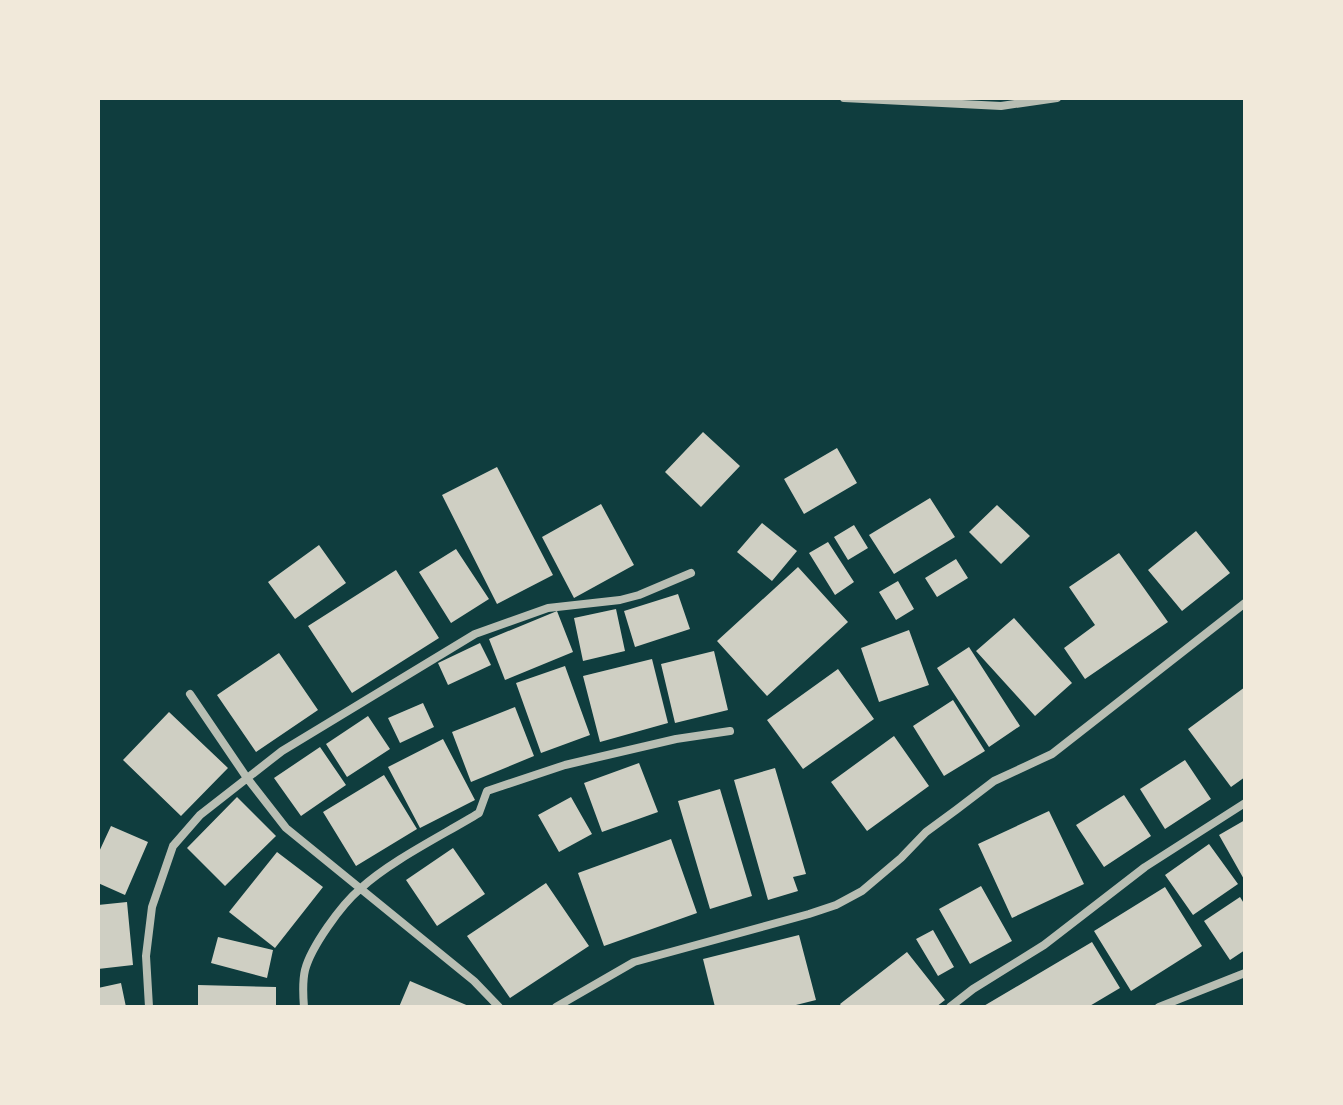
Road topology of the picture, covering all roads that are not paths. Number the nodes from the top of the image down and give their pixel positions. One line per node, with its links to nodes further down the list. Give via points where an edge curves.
1 (844, 98): 2 (street, via 1001,106)
2 (1057, 98)
3 (691, 573): 7 (street, via 639,595 548,608 475,634 282,751)
4 (1245, 603): 14 (street, via 1052,754 994,781 968,800 862,891 809,914 634,962)
5 (190, 694): 7 (street)
6 (730, 731): 9 (street, via 565,765 487,791 479,813)
7 (247, 778): 9 (street, via 286,828); 11 (street, via 200,815 173,846 152,907 146,956)
8 (1245, 803): 15 (street, via 1145,867 1044,945)
9 (360, 888): 12 (street, via 305,968); 13 (street)
10 (1245, 973): 16 (street)
11 (149, 1007)
12 (304, 1007)
13 (499, 1007)
14 (556, 1007)
15 (950, 1007)
16 (1159, 1007)

